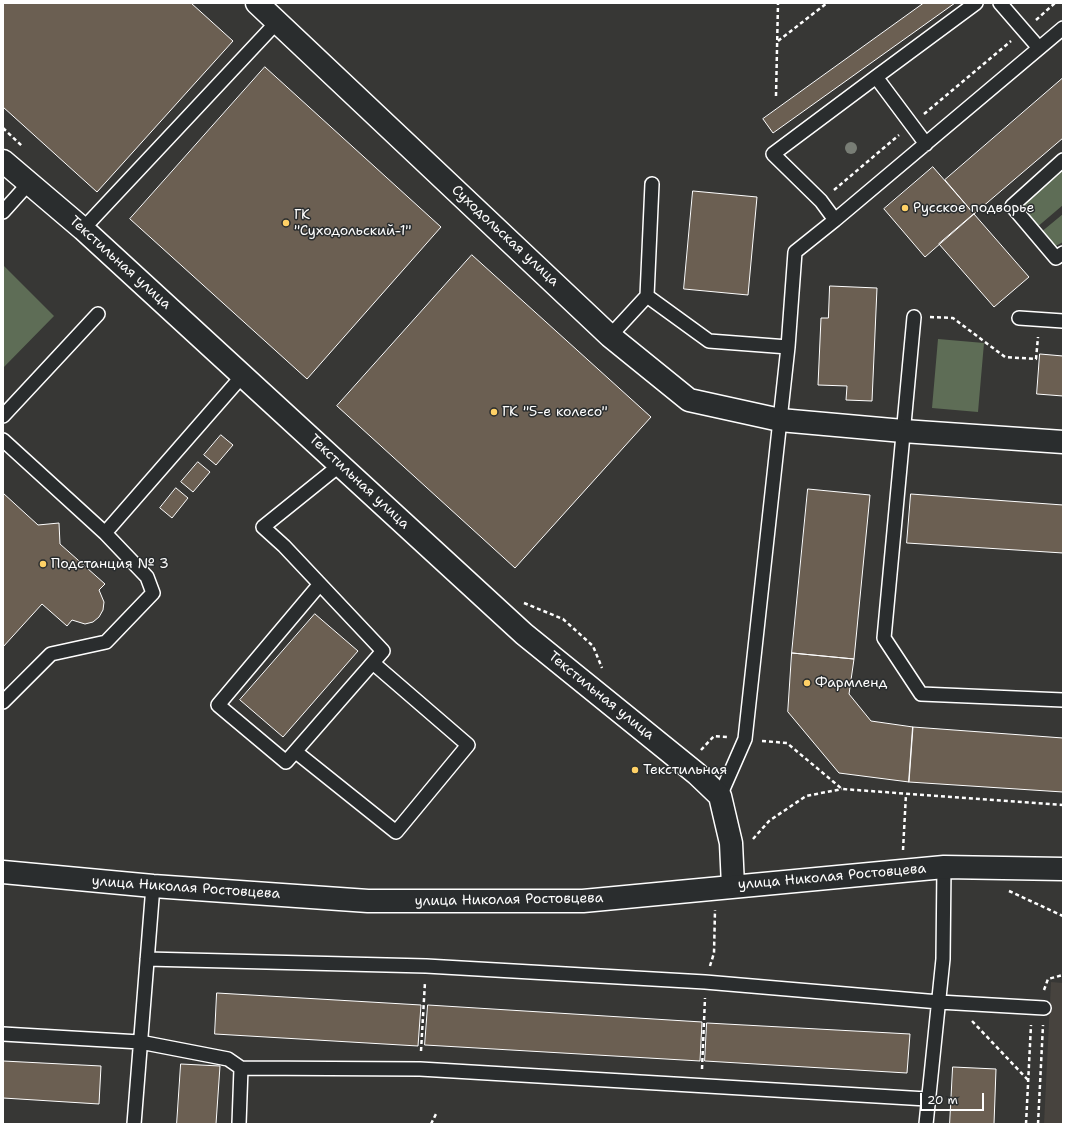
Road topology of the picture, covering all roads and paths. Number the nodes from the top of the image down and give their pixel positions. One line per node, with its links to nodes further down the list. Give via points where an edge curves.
1 (257, 3): 7 (street, Суходольская улица)
2 (778, 3): 10 (path)
3 (827, 3): 10 (path)
4 (976, 3): 12 (lane)
5 (1000, 3): 9 (lane)
6 (1055, 3): 9 (path)
7 (277, 22): 25 (lane); 33 (street, Суходольская улица)
8 (1063, 28): 11 (lane)
9 (1024, 30): 11 (lane); 14 (path)
10 (777, 41): 13 (path)
11 (1039, 48): 16 (lane)
12 (876, 77): 14 (lane); 22 (lane, via 773,154)
13 (776, 96)
14 (911, 125): 16 (lane); 22 (path)
15 (3, 128): 17 (path)
16 (926, 144): 24 (lane)
17 (26, 150)
18 (1063, 160): 26 (lane, via 1012,206 1056,258)
19 (3, 161): 20 (street, Текстильная улица)
20 (29, 183): 23 (lane); 25 (street, Текстильная улица)
21 (652, 184): 27 (lane)
22 (821, 201): 24 (lane)
23 (3, 212)
24 (835, 220): 34 (lane, via 795,252)
25 (83, 229): 35 (street, Текстильная улица)
26 (1063, 253)
27 (647, 296): 33 (lane); 34 (lane, via 709,341)
28 (98, 314): 36 (lane)
29 (914, 317): 31 (path, via 953,318 1005,357 1036,359); 38 (lane)
30 (1019, 318): 31 (lane)
31 (1040, 319): 32 (lane)
32 (1063, 321)
33 (610, 336): 37 (street, Суходольская улица, via 689,400)
34 (788, 347): 37 (lane)
35 (242, 375): 41 (street, Текстильная улица); 42 (lane)
36 (3, 416)
37 (780, 420): 38 (street, Суходольская улица); 49 (lane)
38 (903, 432): 40 (street, Суходольская улица); 47 (lane, via 884,638 920,694)
39 (3, 440): 42 (lane)
40 (1063, 442)
41 (340, 464): 43 (lane, via 263,527); 54 (street, Текстильная улица, via 524,634 697,774)
42 (105, 532): 48 (lane, via 147,577 153,593 106,642 51,654)
43 (320, 584): 45 (lane, via 383,651); 50 (lane, via 218,705 286,762)
44 (521, 602): 46 (path, via 563,619 593,646)
45 (372, 663): 50 (lane); 50 (lane, via 468,745 396,832)
46 (604, 674)
47 (1063, 700)
48 (3, 702)
49 (745, 739): 51 (path, via 714,736); 52 (path, via 787,743); 54 (lane)
50 (296, 752)
51 (697, 753)
52 (842, 789): 53 (path); 56 (path, via 806,796 770,821 748,844)
53 (906, 794): 55 (path); 59 (path)
54 (720, 796): 56 (street)
55 (1063, 805)
56 (731, 843): 62 (street)
57 (944, 867): 58 (street, улица Николая Ростовцева); 59 (street, улица Николая Ростовцева); 70 (lane, via 943,959)
58 (1063, 869)
59 (902, 870): 62 (street, улица Николая Ростовцева)
60 (3, 872): 61 (street, улица Николая Ростовцева)
61 (153, 886): 62 (street, улица Николая Ростовцева, via 368,901 583,901); 66 (lane)
62 (733, 886)
63 (1008, 891): 65 (path)
64 (715, 906): 69 (path, via 714,953)
65 (1063, 916)
66 (147, 959): 67 (lane); 74 (lane)
67 (426, 966): 69 (lane); 76 (path)
68 (1063, 975): 71 (path, via 1048,979 1044,988)
69 (705, 982): 70 (lane); 78 (path)
70 (939, 1002): 71 (lane); 79 (lane)
71 (1044, 1013): 77 (path, via 1032,1018); 86 (path)
72 (970, 1019): 77 (path)
73 (3, 1034): 74 (lane)
74 (140, 1042): 75 (lane, via 228,1059); 81 (lane)
75 (241, 1068): 76 (lane); 82 (lane)
76 (420, 1069): 78 (lane)
77 (1028, 1080): 85 (path)
78 (701, 1086): 79 (lane)
79 (927, 1099): 84 (lane)
80 (436, 1114): 83 (path)
81 (134, 1124)
82 (239, 1124)
83 (430, 1124)
84 (926, 1124)
85 (1026, 1124)
86 (1038, 1124)

